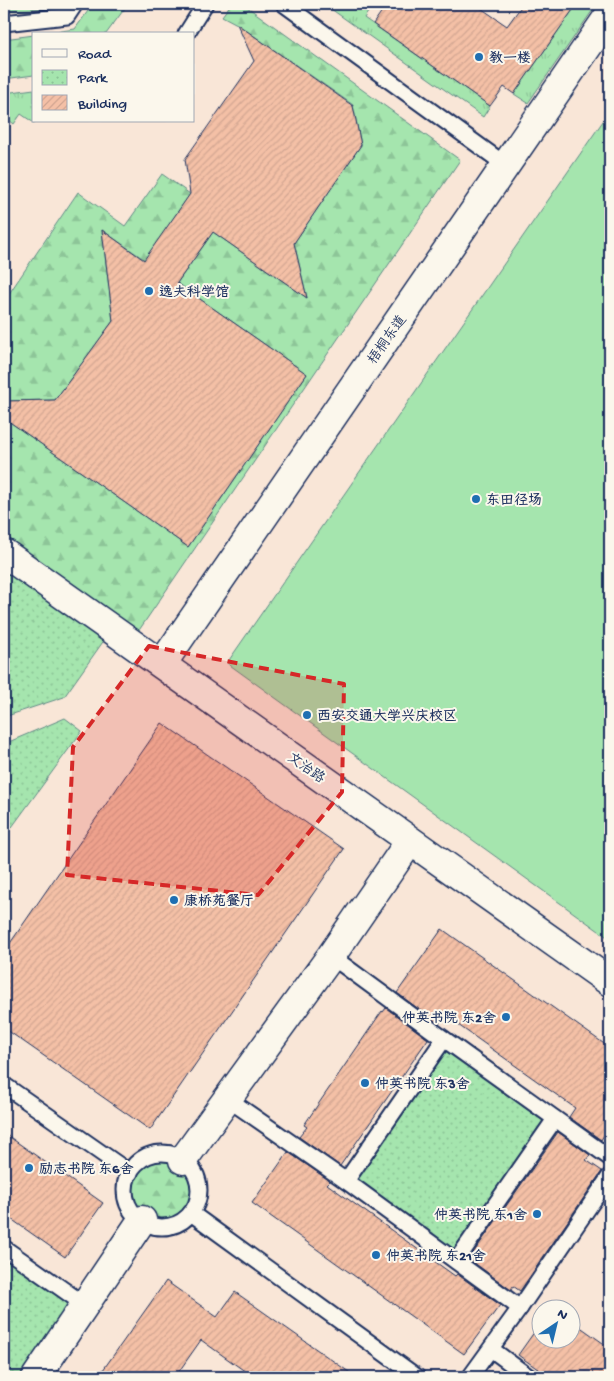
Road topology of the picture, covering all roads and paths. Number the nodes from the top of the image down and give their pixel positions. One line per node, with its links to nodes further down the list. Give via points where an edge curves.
1 (76, 4): 5 (lane, via 67,16)
2 (206, 4): 6 (lane)
3 (284, 4): 7 (lane)
4 (610, 14): 7 (street, 梧桐东道)
5 (4, 22)
6 (187, 32)
7 (507, 166): 9 (street, 梧桐东道)
8 (4, 553): 9 (street, 文治路)
9 (162, 664): 10 (street, 文治路)
10 (410, 841): 11 (street); 12 (street, 文治路)
11 (331, 956): 13 (lane); 15 (street)
12 (610, 982)
13 (444, 1039): 16 (lane); 21 (lane)
14 (4, 1085): 19 (lane)
15 (228, 1099): 18 (street); 21 (lane)
16 (555, 1119): 17 (lane); 25 (lane)
17 (610, 1158)
18 (183, 1160): 19 (lane, via 169,1154 151,1155 140,1161); 22 (lane, via 199,1183 196,1204)
19 (130, 1173): 23 (lane, via 126,1197 133,1212)
20 (610, 1176): 27 (lane)
21 (346, 1181): 25 (lane)
22 (191, 1213): 23 (lane, via 183,1220 164,1227); 30 (lane)
23 (142, 1220): 26 (street)
24 (4, 1248): 26 (lane)
25 (456, 1261): 27 (lane)
26 (85, 1305): 29 (street)
27 (520, 1308): 28 (lane)
28 (491, 1348): 31 (lane); 32 (lane)
29 (36, 1377)
30 (417, 1377)
31 (470, 1377)
32 (529, 1377)

